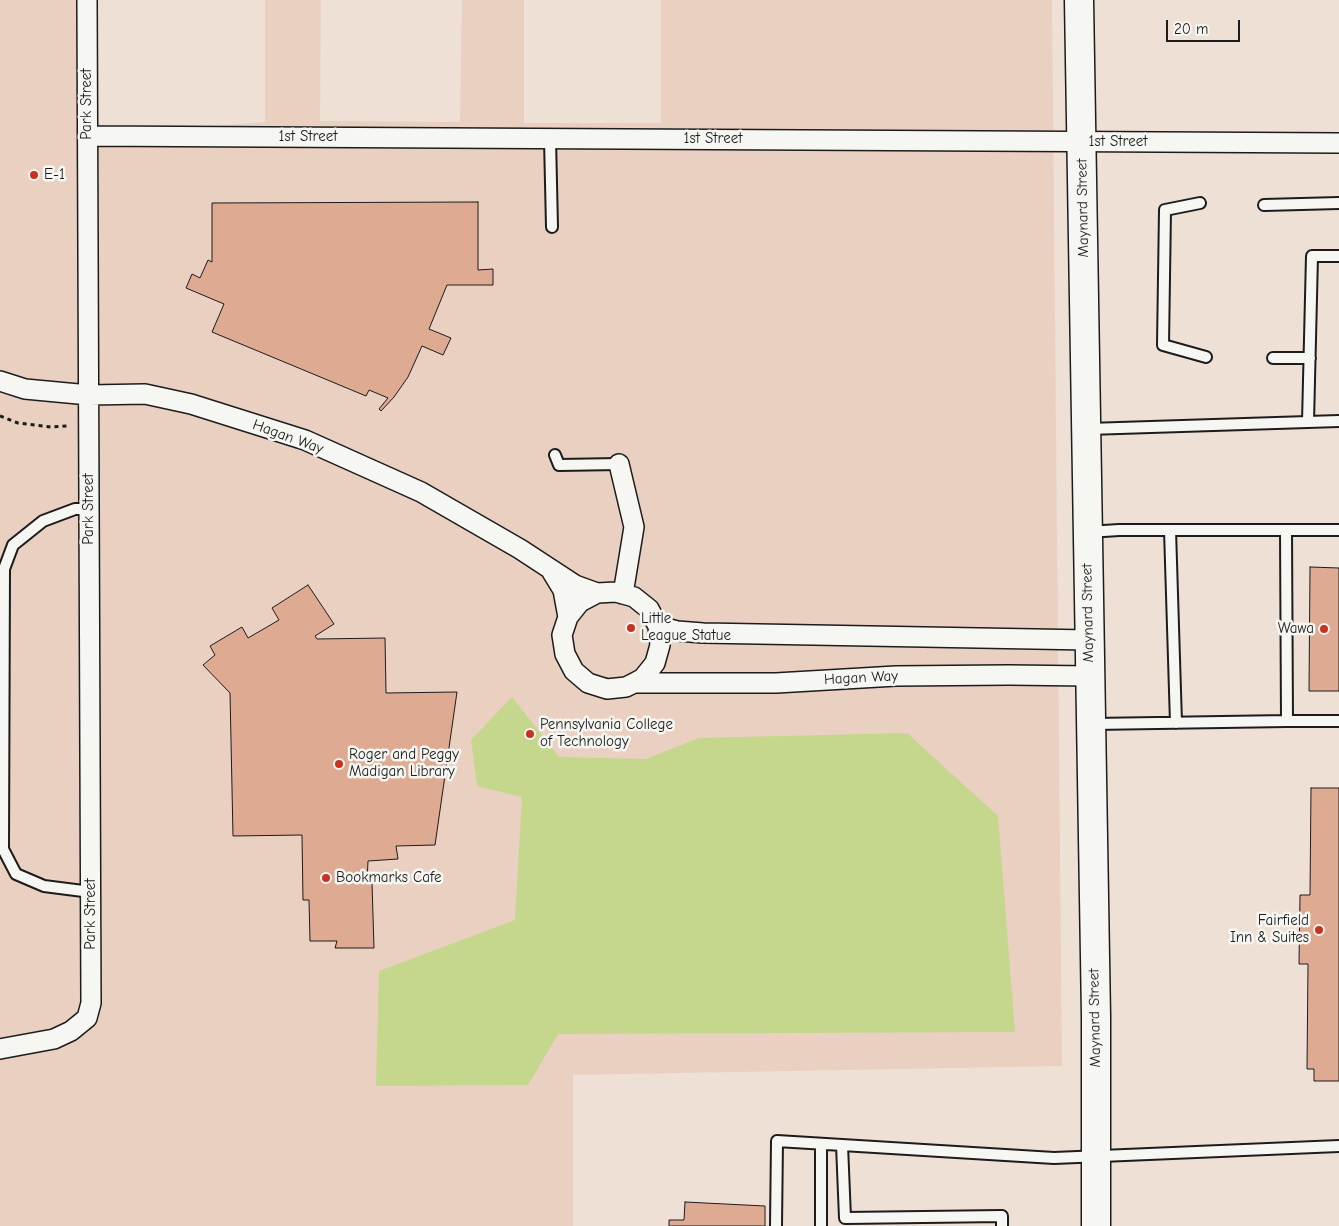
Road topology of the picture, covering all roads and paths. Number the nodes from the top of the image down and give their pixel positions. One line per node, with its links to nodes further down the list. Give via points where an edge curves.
1 (87, 0): 3 (street, Park Street)
2 (1079, 0): 5 (main road, Maynard Street)
3 (88, 136): 4 (street, 1st Street); 16 (street, Park Street)
4 (550, 138): 5 (street, 1st Street); 10 (lane)
5 (1082, 141): 6 (street, 1st Street); 21 (main road, Maynard Street)
6 (1339, 143)
7 (1200, 203): 12 (lane, via 1165,210 1163,345)
8 (1339, 203): 9 (lane)
9 (1264, 205)
10 (552, 227)
11 (1339, 256): 14 (lane, via 1312,256)
12 (1206, 357)
13 (1273, 358): 14 (lane)
14 (1310, 358): 19 (lane)
15 (0, 381): 16 (street, Hagan Way, via 26,389)
16 (89, 395): 24 (street, Park Street); 29 (street, Hagan Way, via 145,394 191,404 305,440 421,492)
17 (0, 416): 20 (path, via 18,423 51,427)
18 (1339, 421): 19 (lane)
19 (1308, 422): 21 (lane)
20 (73, 425)
21 (1086, 429): 28 (main road, Maynard Street)
22 (554, 455): 23 (lane, via 559,465)
23 (619, 464): 31 (street, via 634,527)
24 (88, 509): 41 (street, Park Street); 41 (lane, via 75,509 42,521 13,545 4,568 3,849 16,874 44,886)
25 (1170, 530): 27 (lane); 28 (lane); 39 (lane)
26 (1339, 530): 27 (lane)
27 (1286, 531): 38 (lane)
28 (1087, 532): 34 (main road, Maynard Street)
29 (552, 570): 30 (street, Hagan Way, via 575,585); 32 (street, Hagan Way, via 563,590)
30 (597, 593): 31 (street, Hagan Way); 32 (street, via 580,602)
31 (623, 594): 33 (street, Hagan Way, via 634,597 649,609)
32 (568, 617): 36 (street, Hagan Way, via 562,635 565,654 574,671 588,683 607,689)
33 (658, 626): 34 (street, via 703,633); 36 (street, Hagan Way, via 660,645 655,663 643,678)
34 (1088, 640): 35 (main road, Maynard Street)
35 (1089, 676): 36 (street, Hagan Way, via 896,676 776,683); 40 (main road, Maynard Street)
36 (634, 683)
37 (1339, 721): 38 (lane)
38 (1287, 722): 39 (lane)
39 (1176, 723): 40 (lane)
40 (1090, 724): 46 (main road, Maynard Street)
41 (91, 892): 42 (street, Park Street, via 91,1003 87,1018 54,1039)
42 (0, 1049)
43 (821, 1144): 44 (lane); 47 (lane, via 777,1141); 48 (lane)
44 (842, 1145): 46 (lane); 49 (lane, via 845,1218 1002,1216)
45 (1339, 1146): 46 (lane)
46 (1096, 1158): 50 (main road, Maynard Street)
47 (776, 1226)
48 (821, 1226)
49 (1002, 1226)
50 (1096, 1226)

